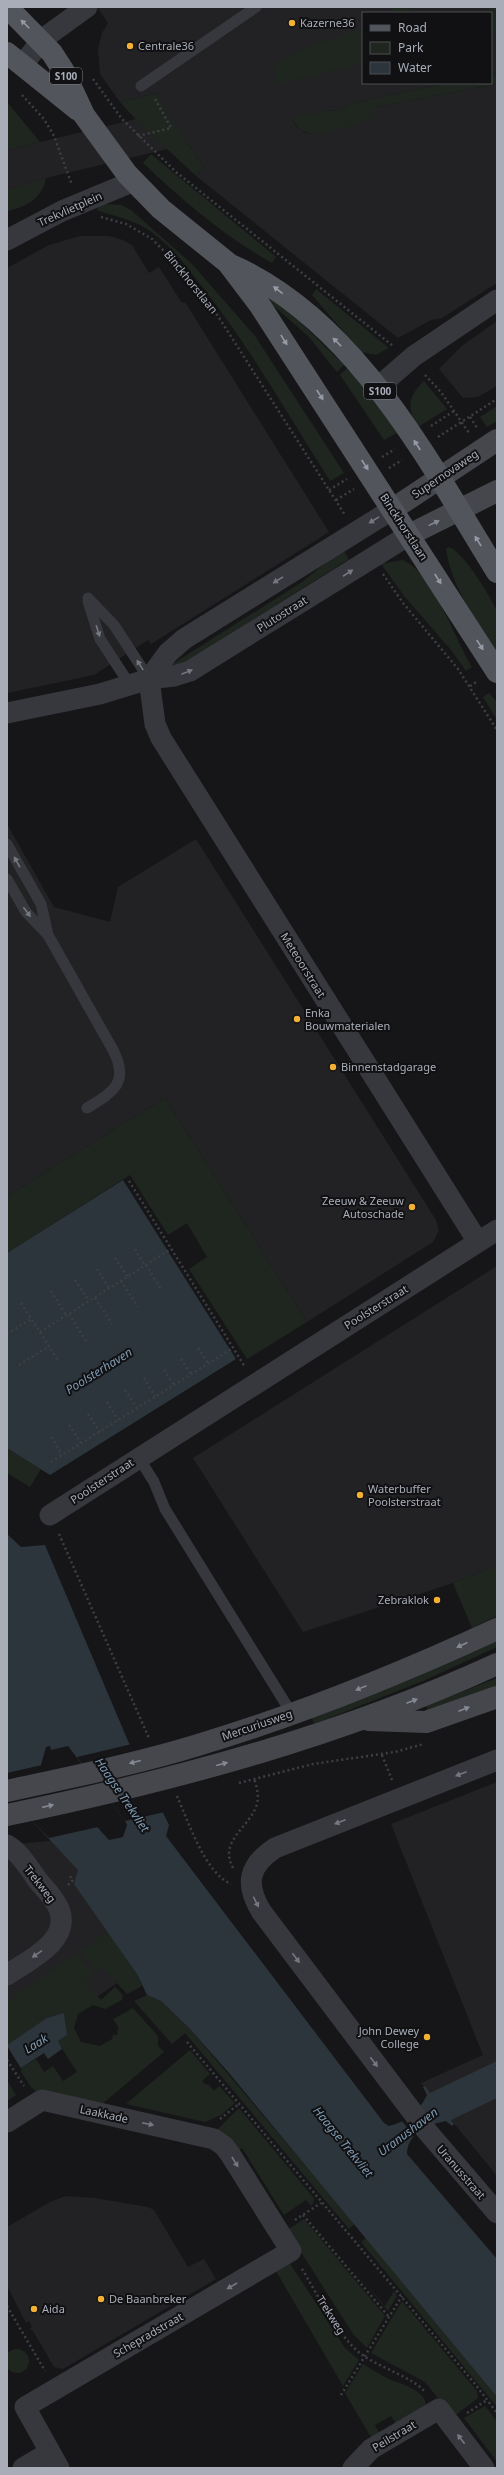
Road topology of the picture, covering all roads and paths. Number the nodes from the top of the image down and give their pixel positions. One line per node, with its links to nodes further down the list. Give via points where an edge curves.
1 (7, 7): 4 (main road, Binckhorstlaan / S100, one-way to 1)
2 (256, 7): 7 (lane)
3 (77, 10): 4 (street, Binckhorstlaan)
4 (42, 41): 5 (street, Binckhorstlaan); 9 (main road, Binckhorstlaan / S100, via 63,70)
5 (14, 59): 9 (main road, Binckhorstlaan / S100)
6 (89, 74): 10 (path, via 122,119)
7 (143, 84): 10 (path, via 171,128)
8 (20, 93): 12 (path, Binckhorstlaan, via 53,132 65,169)
9 (84, 115): 11 (main road, Binckhorstlaan / S100)
10 (138, 136): 15 (path, via 176,172)
11 (134, 181): 12 (street, Trekvlietplein); 14 (main road, Binckhorstlaan / S100, via 171,217)
12 (82, 202): 13 (street, Trekvlietplein); 29 (path, Binckhorstlaan, via 93,214 126,224 145,234 162,246 176,261 216,313)
13 (7, 240)
14 (228, 264): 19 (main road, Binckhorstlaan / S100, one-way to 14, via 340,345 271,284); 27 (main road, Binckhorstlaan / S100, one-way to 27, via 280,333)
15 (295, 268): 16 (path); 18 (path)
16 (292, 271)
17 (497, 300): 18 (street)
18 (410, 360): 19 (street); 21 (path)
19 (377, 388): 24 (main road, Binckhorstlaan / S100)
20 (497, 399): 22 (path)
21 (454, 411): 22 (path); 24 (path)
22 (462, 422): 23 (path); 25 (path)
23 (471, 436)
24 (412, 438): 27 (path); 28 (main road, Binckhorstlaan / S100, one-way to 24)
25 (436, 438)
26 (497, 440): 28 (main road, Supernovaweg)
27 (366, 468): 29 (path); 33 (main road, Binckhorstlaan / S100)
28 (438, 478): 33 (main road, Supernovaweg); 34 (main road, Binckhorstlaan / S100)
29 (329, 490): 32 (path, Binckhorstlaan)
30 (353, 490): 32 (path)
31 (497, 491): 34 (main road)
32 (336, 500): 35 (path, Binckhorstlaan)
33 (393, 509): 36 (main road, Binckhorstlaan / S100); 40 (street, one-way to 40, via 184,639)
34 (459, 510): 36 (main road, one-way to 34); 38 (main road, Binckhorstlaan / S100, one-way to 34)
35 (346, 517)
36 (409, 535): 39 (main road, Binckhorstlaan / S100, one-way to 39); 40 (street, Plutostraat, one-way to 36, via 179,675 195,668)
37 (381, 571): 41 (path, via 403,603 452,660)
38 (497, 572)
39 (488, 676): 41 (path)
40 (139, 682): 40 (lane, one-way to 40, via 114,625 88,598 100,639); 42 (street, Plutostraat, via 100,694); 50 (street, Meteoorstraat, via 161,738)
41 (470, 686): 43 (path)
42 (7, 713)
43 (497, 730)
44 (7, 844): 46 (lane, one-way to 44, via 41,904)
45 (7, 879): 46 (lane, one-way to 46, via 26,912)
46 (48, 935): 47 (lane, via 113,1050 121,1069 116,1088)
47 (86, 1108)
48 (129, 1181): 52 (path)
49 (497, 1230): 50 (street, Poolsterstraat)
50 (478, 1242): 82 (street, Poolsterstraat)
51 (135, 1249): 54 (path)
52 (172, 1249): 54 (path); 74 (path)
53 (115, 1258): 56 (path)
54 (146, 1265): 56 (path); 60 (path)
55 (97, 1269): 59 (path)
56 (128, 1277): 58 (path)
57 (75, 1280): 63 (path)
58 (121, 1281): 59 (path); 65 (path)
59 (109, 1288): 62 (path)
60 (161, 1289)
61 (51, 1291): 66 (path)
62 (95, 1298): 63 (path); 68 (path)
63 (89, 1301): 66 (path)
64 (21, 1303): 67 (path)
65 (138, 1307)
66 (67, 1315): 69 (path); 71 (path)
67 (31, 1319): 69 (path); 70 (path)
68 (112, 1324)
69 (40, 1332): 72 (path)
70 (7, 1334)
71 (86, 1341)
72 (49, 1346): 76 (path); 78 (path)
73 (198, 1348): 77 (path)
74 (233, 1348): 77 (path); 82 (path)
75 (181, 1359): 80 (path)
76 (59, 1362)
77 (208, 1363): 80 (path)
78 (20, 1365)
79 (164, 1370): 83 (path)
80 (191, 1374): 83 (path)
81 (144, 1378): 85 (path)
82 (255, 1383): 95 (street, Poolsterstraat)
83 (174, 1385): 85 (path)
84 (125, 1390): 87 (path)
85 (156, 1396): 87 (path)
86 (107, 1402): 89 (path)
87 (137, 1408): 89 (path)
88 (88, 1414): 91 (path)
89 (118, 1420): 91 (path)
90 (69, 1425): 93 (path)
91 (100, 1432): 93 (path)
92 (52, 1437): 94 (path)
93 (81, 1443): 94 (path)
94 (62, 1455): 96 (path)
95 (139, 1458): 97 (street, Poolsterstraat); 101 (lane, via 154,1482 165,1509)
96 (51, 1462)
97 (50, 1515): 103 (path)
98 (497, 1629): 101 (main road, Mercuriusweg, one-way to 101, via 397,1674)
99 (497, 1664): 102 (main road, one-way to 99, via 445,1688)
100 (497, 1697): 102 (main road, one-way to 100, via 426,1722)
101 (292, 1714): 110 (main road, Mercuriusweg, one-way to 110, via 173,1752)
102 (363, 1719): 108 (main road, one-way to 102)
103 (151, 1742)
104 (430, 1742): 105 (path)
105 (382, 1754): 107 (path, via 318,1763); 111 (path)
106 (497, 1760): 111 (street, one-way to 111)
107 (254, 1779): 109 (path); 116 (path, via 258,1795 257,1805 230,1844 228,1853 233,1869)
108 (179, 1782): 112 (main road, one-way to 108, via 103,1793); 116 (path, via 183,1809 215,1872 227,1882)
109 (235, 1784)
110 (7, 1790)
111 (398, 1799): 116 (street, one-way to 116, via 275,1848 255,1868 251,1877)
112 (15, 1813)
113 (7, 1845): 117 (street, Trekweg, one-way to 117, via 54,1899 61,1915 61,1928 52,1943)
114 (68, 1874): 115 (path)
115 (74, 1880)
116 (251, 1887): 123 (street, Uranusstraat, one-way to 123, via 261,1911 412,2113)
117 (7, 1975)
118 (187, 2042): 122 (path)
119 (7, 2060): 120 (path)
120 (24, 2087)
121 (7, 2122): 125 (street, Laakkade, one-way to 125, via 42,2100 206,2137 224,2146)
122 (321, 2203): 124 (path); 127 (path)
123 (497, 2213)
124 (303, 2215): 125 (path); 129 (path)
125 (279, 2231): 126 (street)
126 (291, 2251): 130 (path, Trekweg, via 347,2339); 131 (street, Schepradstraat, one-way to 131)
127 (402, 2296): 129 (path); 134 (path, via 476,2384)
128 (7, 2306): 131 (path)
129 (389, 2317): 130 (path)
130 (365, 2357): 132 (path); 133 (path, Trekweg, via 419,2386)
131 (56, 2389): 135 (street, Schepradstraat, via 25,2407)
132 (341, 2395)
133 (439, 2409): 137 (street, Peilstraat, via 371,2450); 138 (street, one-way to 133)
134 (497, 2414)
135 (55, 2460): 136 (street)
136 (23, 2468)
137 (354, 2468)
138 (484, 2468)

